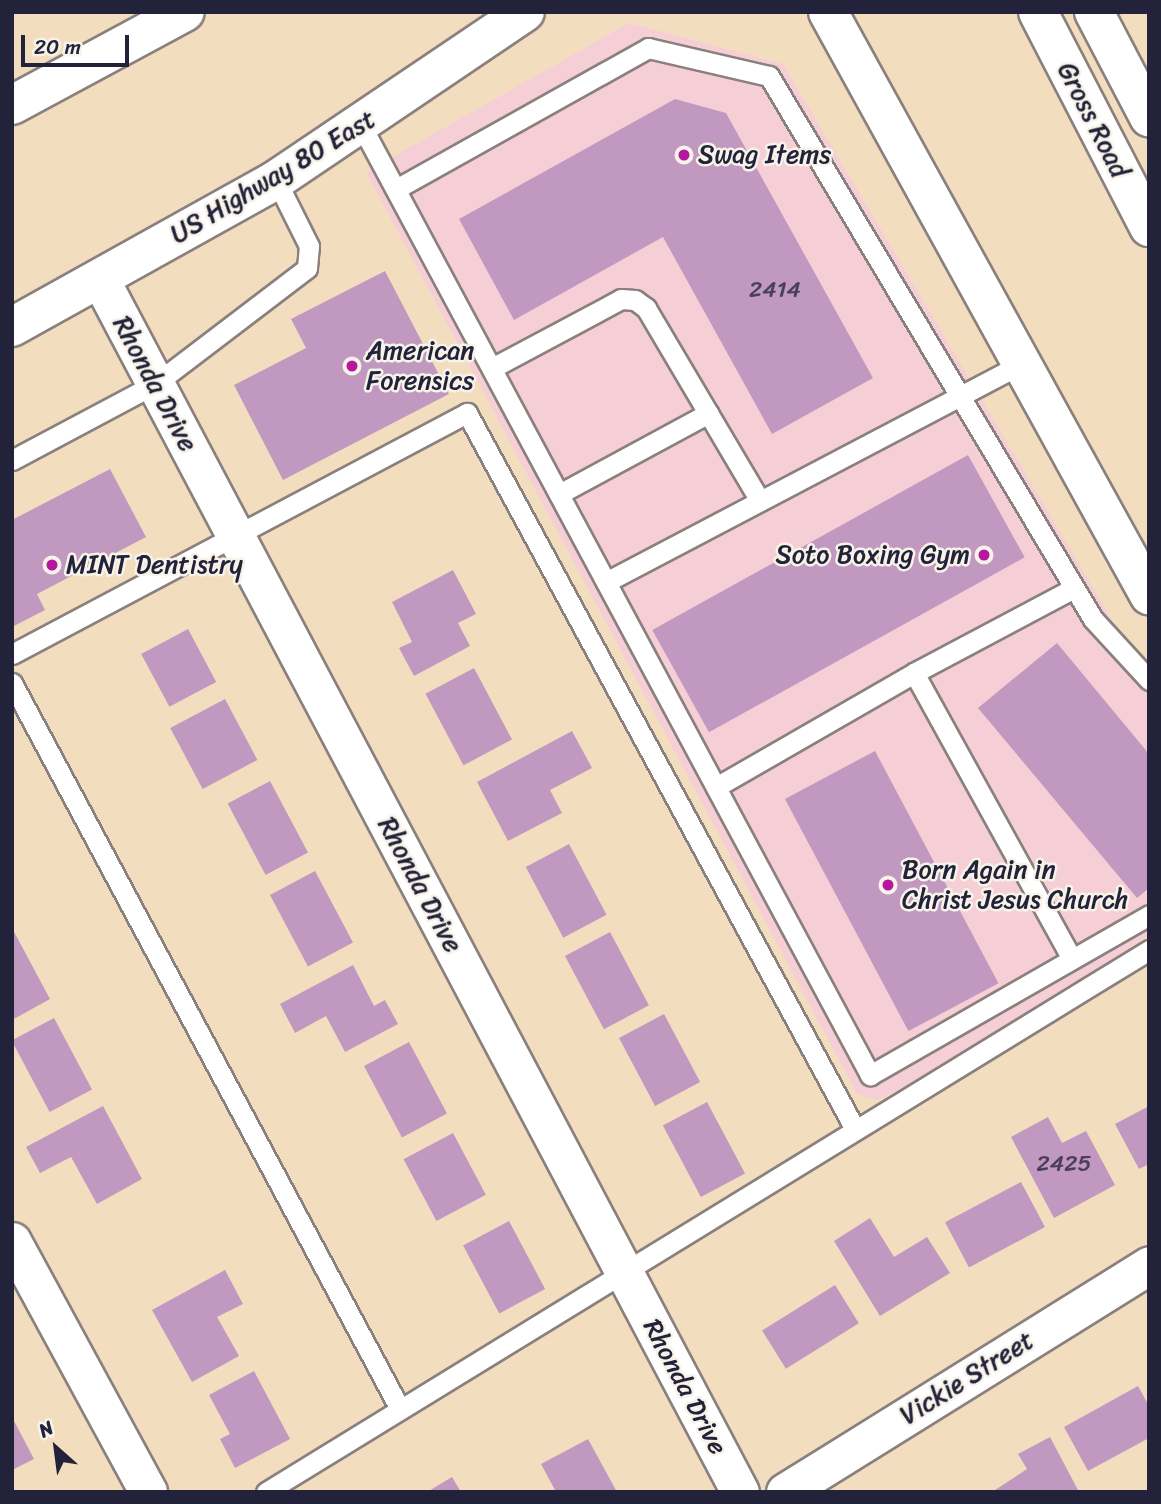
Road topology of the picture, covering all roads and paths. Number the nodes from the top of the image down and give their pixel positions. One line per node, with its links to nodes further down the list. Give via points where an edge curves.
1 (185, 12): 6 (main road)
2 (524, 12): 8 (main road, US Highway 80 East)
3 (828, 12): 14 (main road)
4 (1038, 12): 11 (main road, Gross Road)
5 (1094, 12): 7 (main road, Gross Road)
6 (12, 105)
7 (1149, 117)
8 (362, 127): 9 (main road, US Highway 80 East); 10 (lane)
9 (276, 180): 12 (main road, US Highway 80 East); 16 (lane, via 309,246 307,268)
10 (396, 189): 15 (lane); 17 (lane, via 648,48 769,76)
11 (1149, 227)
12 (100, 279): 13 (main road, US Highway 80 East); 16 (street, Rhonda Drive)
13 (12, 327)
14 (1018, 365): 17 (lane); 25 (main road)
15 (492, 368): 18 (lane, via 621,299 635,300 646,308); 20 (lane)
16 (155, 384): 19 (lane); 22 (street, Rhonda Drive)
17 (959, 395): 21 (lane); 24 (lane)
18 (709, 413): 20 (lane); 21 (lane)
19 (12, 460)
20 (559, 494): 23 (lane)
21 (761, 500): 23 (lane)
22 (235, 536): 26 (lane); 34 (lane, via 467,413); 37 (street, Rhonda Drive)
23 (607, 582): 30 (lane)
24 (1074, 588): 27 (lane); 28 (lane, via 1093,619)
25 (1149, 595)
26 (12, 654)
27 (914, 673): 30 (lane); 33 (lane)
28 (1149, 680)
29 (12, 683): 38 (lane)
30 (716, 787): 33 (lane, via 870,1075)
31 (1149, 915): 33 (lane)
32 (1149, 950): 34 (lane)
33 (1072, 959)
34 (855, 1129): 37 (lane)
35 (12, 1241): 39 (street)
36 (1149, 1265): 42 (street, Vickie Street)
37 (624, 1271): 38 (lane); 41 (street, Rhonda Drive)
38 (400, 1409): 40 (lane)
39 (148, 1492)
40 (266, 1492)
41 (740, 1492)
42 (785, 1492)

